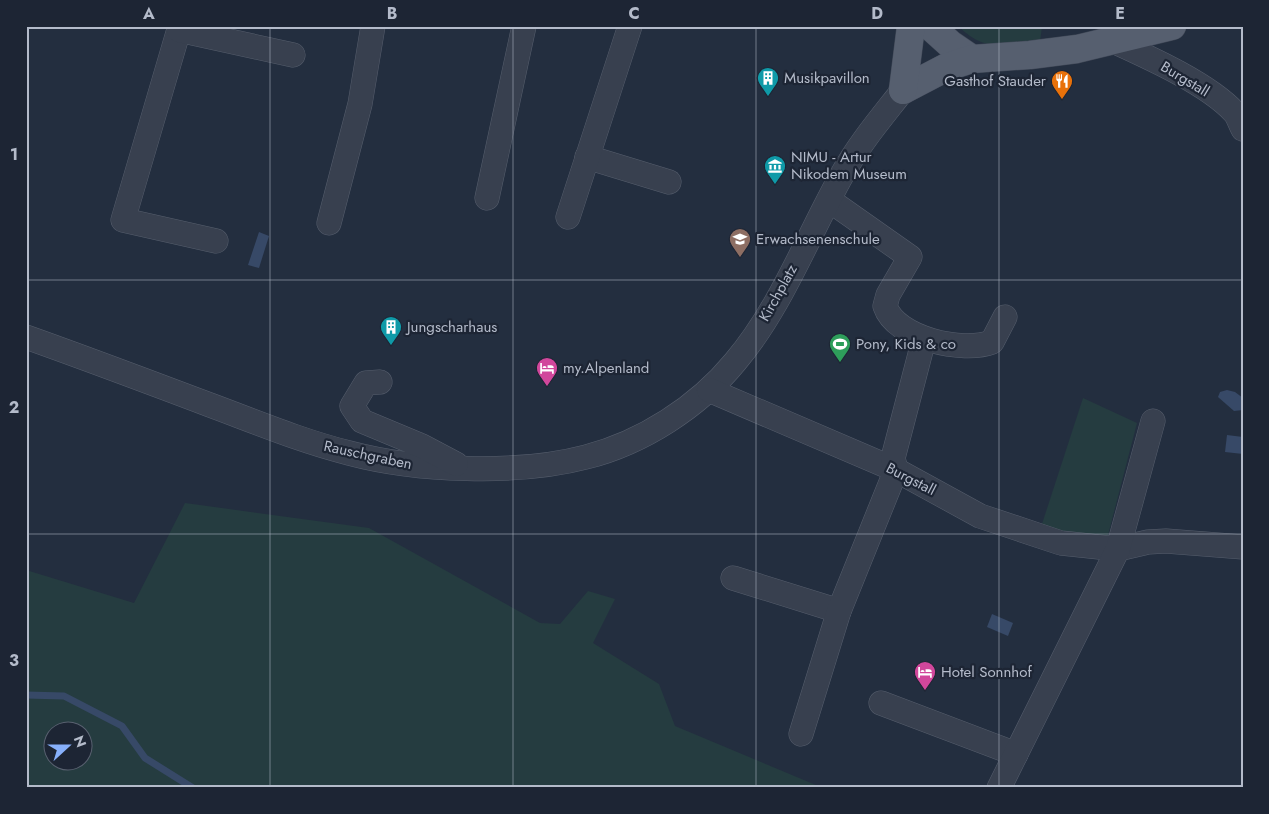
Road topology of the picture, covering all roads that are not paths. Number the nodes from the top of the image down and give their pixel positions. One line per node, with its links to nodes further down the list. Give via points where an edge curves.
1 (373, 26): 18 (street, via 360,104)
2 (524, 26): 15 (street)
3 (630, 26): 13 (street)
4 (912, 26): 11 (main road, Kirchplatz)
5 (930, 26): 10 (main road)
6 (1172, 26): 8 (main road, Kirchplatz)
7 (180, 28): 9 (street); 19 (street, via 122,220)
8 (1115, 42): 10 (main road, Kirchplatz, via 1053,53); 12 (street, Burgstall, via 1202,87 1234,112)
9 (293, 55)
10 (972, 58): 11 (main road, Kirchplatz)
11 (903, 90): 16 (street, Kirchplatz, via 844,171)
12 (1243, 129)
13 (588, 157): 14 (street); 17 (street)
14 (670, 182)
15 (487, 198)
16 (829, 200): 22 (street, via 910,257 885,306 901,326); 24 (street, Kirchplatz, via 766,318 736,362)
17 (568, 217)
18 (329, 223)
19 (216, 241)
20 (1005, 317): 22 (street, via 992,342 983,345)
21 (26, 337): 26 (street, Rauschgraben, via 300,439 351,454 412,465)
22 (924, 339): 27 (street, via 893,458)
23 (380, 382): 26 (street, via 366,383 352,406 362,421)
24 (709, 390): 26 (street, Rauschgraben, via 647,434 600,453 544,464); 27 (street, Burgstall)
25 (1154, 421): 29 (street)
26 (464, 468)
27 (896, 470): 29 (street, Burgstall, via 980,516 1061,543); 31 (street)
28 (1243, 547): 29 (street, Burgstall, via 1166,541)
29 (1118, 549): 34 (street)
30 (733, 578): 31 (street)
31 (839, 612): 33 (street)
32 (882, 703): 34 (street)
33 (801, 734)
34 (1016, 754): 35 (street)
35 (999, 788)

